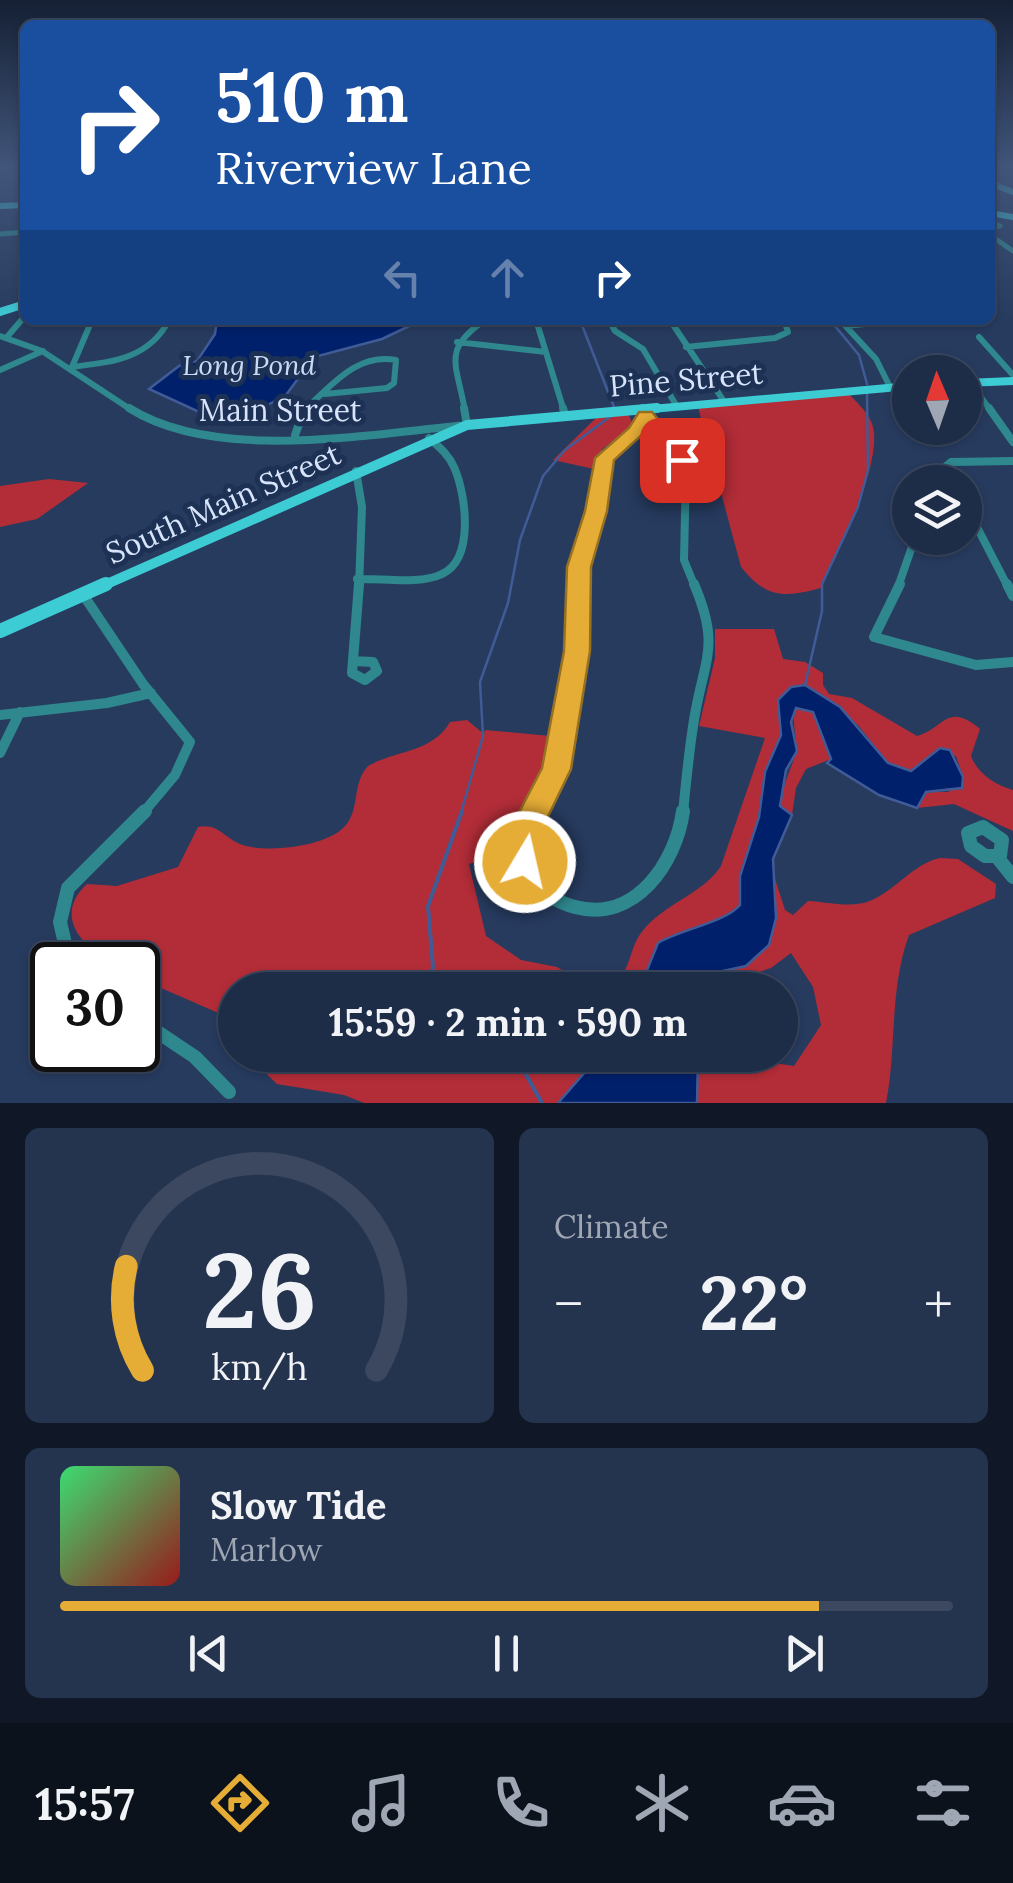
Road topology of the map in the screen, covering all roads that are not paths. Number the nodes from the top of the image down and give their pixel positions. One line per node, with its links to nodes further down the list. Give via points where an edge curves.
1 (90, 325): 15 (street)
2 (166, 325): 15 (street, via 146,351)
3 (478, 325): 11 (street)
4 (538, 325): 14 (street)
5 (612, 325): 23 (street, via 643,349 646,369)
6 (673, 325): 12 (street)
7 (786, 325): 12 (street, via 788,332 775,338)
8 (845, 325): 19 (street, via 876,359)
9 (3, 336): 13 (street, Main Street)
10 (979, 337): 17 (street)
11 (456, 342): 14 (street); 26 (street)
12 (686, 347): 21 (street)
13 (43, 351): 15 (street, Main Street); 16 (street)
14 (546, 352): 25 (street)
15 (72, 367): 27 (street, Main Street, via 169,429 220,437)
16 (0, 370)
17 (1013, 378): 18 (main road)
18 (982, 381)
19 (890, 387): 21 (main road, Pine Street)
20 (325, 394): 20 (street, via 348,369 396,360 394,383 387,388); 27 (street, via 303,410)
21 (723, 400): 23 (main road, Pine Street)
22 (982, 402): 29 (street)
23 (676, 405): 24 (main road, Pine Street)
24 (644, 412): 24 (street, via 686,468 684,560 708,620 711,652 672,854 629,902 584,910 542,890 529,872 523,842 557,769 577,651 579,567 603,463 636,432); 25 (main road, Pine Street)
25 (565, 415): 26 (main road, Pine Street)
26 (467, 425): 27 (street, Main Street); 28 (main road, South Main Street)
27 (294, 435)
28 (430, 438): 32 (main road, South Main Street); 35 (street, via 457,475 462,544 456,566 437,577)
29 (1013, 442)
30 (1013, 460): 31 (street)
31 (948, 465)
32 (356, 471): 35 (street, via 363,492); 36 (main road, South Main Street)
33 (982, 537): 37 (street)
34 (910, 555): 40 (street, via 874,637 966,663)
35 (357, 579): 39 (street)
36 (82, 593): 38 (main road, South Main Street); 41 (street)
37 (1013, 596)
38 (0, 631)
39 (353, 660)
40 (1013, 662)
41 (151, 692): 42 (street); 47 (street, via 184,730 189,750 124,835)
42 (20, 712): 43 (street); 44 (street)
43 (0, 715)
44 (0, 753)
45 (997, 857): 46 (street)
46 (1013, 877)
47 (74, 881): 48 (street, via 62,904)
48 (65, 942)
49 (160, 1034): 50 (street)
50 (229, 1092)

